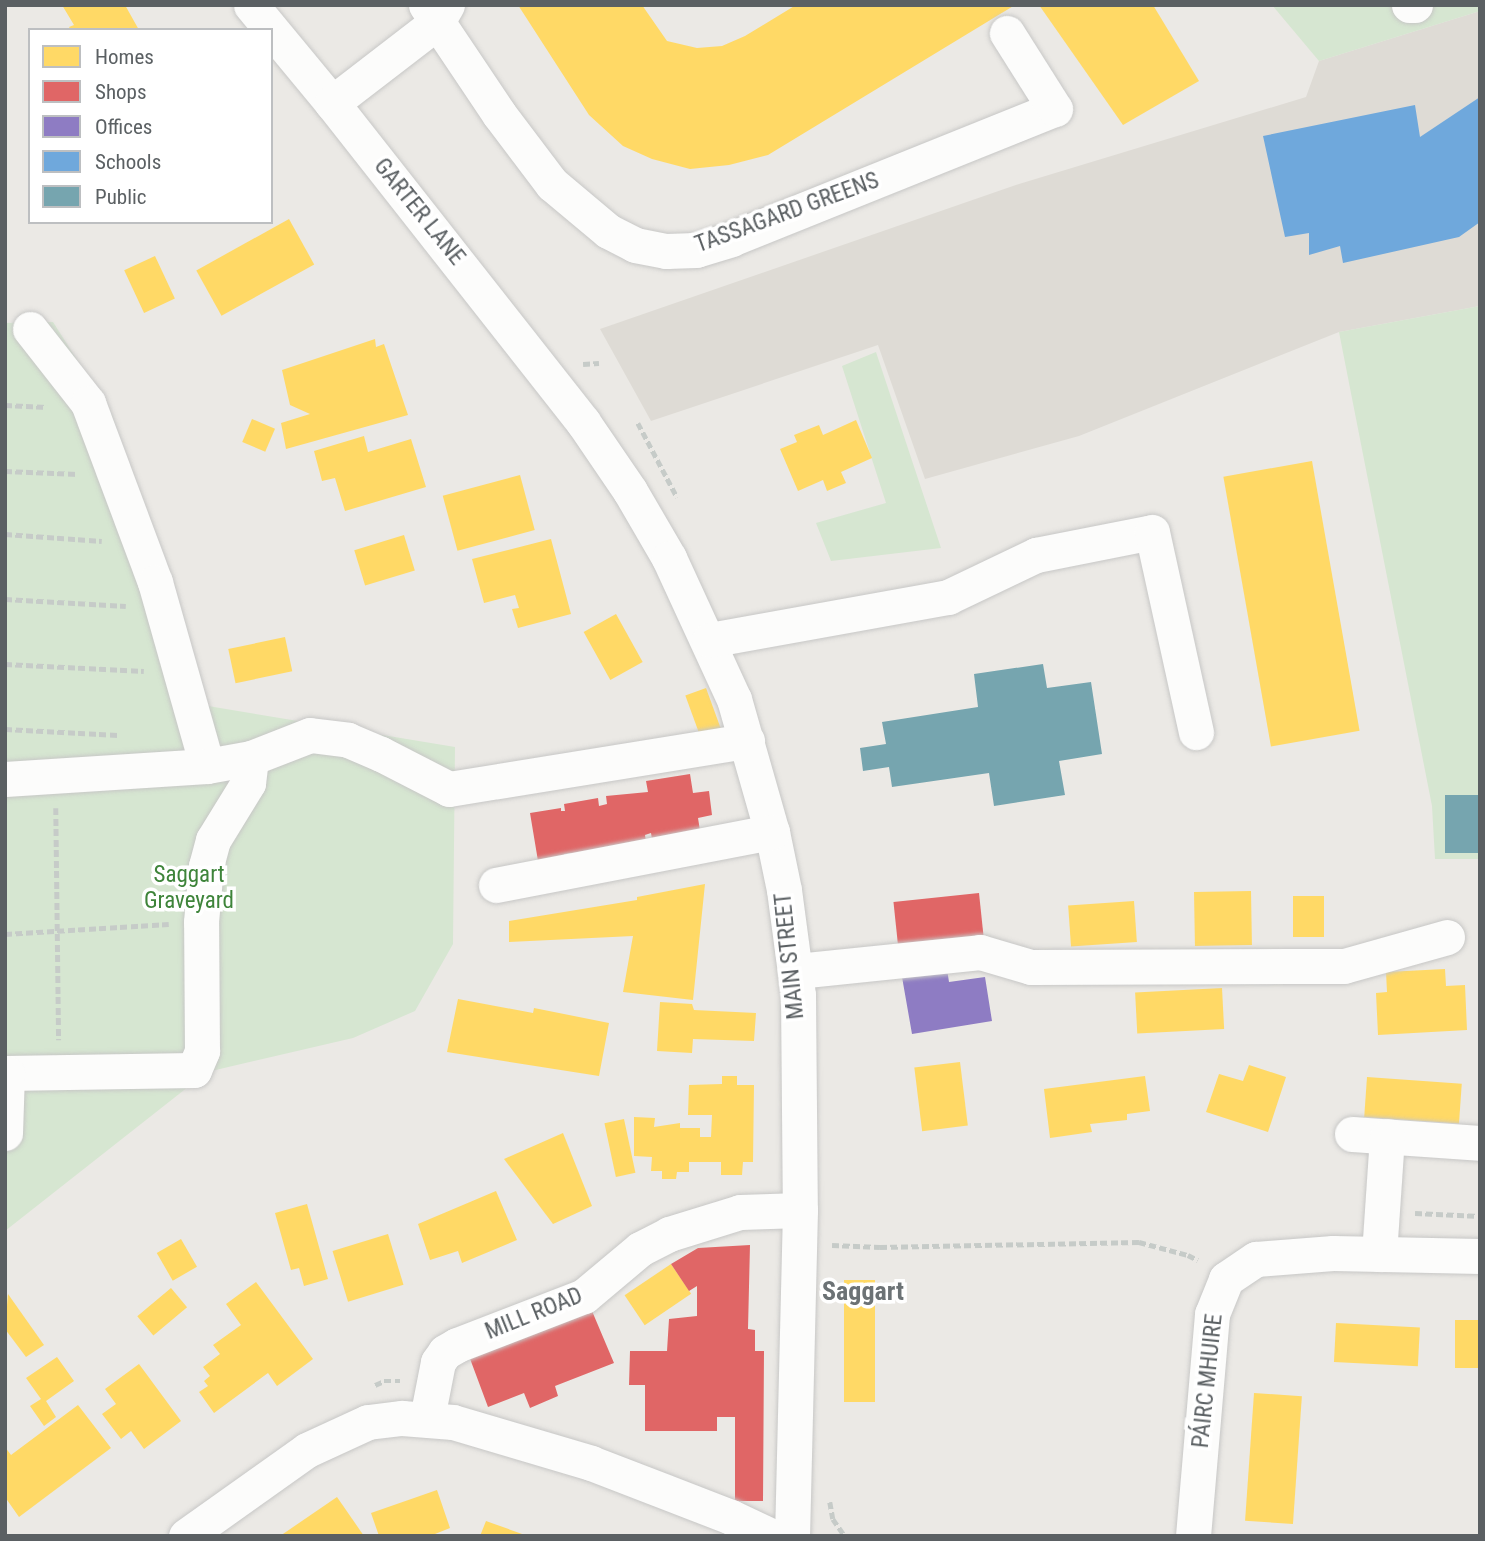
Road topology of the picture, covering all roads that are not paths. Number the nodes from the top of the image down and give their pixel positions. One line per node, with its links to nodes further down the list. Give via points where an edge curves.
1 (251, 5): 5 (street, GARTER LANE)
2 (1409, 5): 3 (street)
3 (1415, 5)
4 (437, 11): 7 (street, TASSAGARD GREENS, via 499,114 552,184 608,231 635,245 666,251 696,250 731,239 1055,108); 8 (street, TASSAGARD GREENS)
5 (270, 28)
6 (273, 32): 8 (street, GARTER LANE)
7 (1007, 33)
8 (332, 103): 10 (street, GARTER LANE)
9 (30, 329): 15 (street, via 88,403 162,608)
10 (583, 422): 11 (street, MAIN STREET, via 647,520)
11 (709, 640): 12 (street, via 948,597 1036,555 1152,532); 13 (street, MAIN STREET)
12 (1196, 732)
13 (747, 741): 14 (street, via 449,789 348,740 310,735); 17 (street, MAIN STREET)
14 (251, 758): 15 (street); 21 (street, via 248,783 213,840 206,866 201,922 202,1051 194,1070)
15 (207, 766): 16 (street)
16 (5, 779)
17 (772, 832): 18 (street); 20 (street, MAIN STREET)
18 (496, 885)
19 (1447, 937): 20 (street, via 1344,966 1031,967 980,952)
20 (797, 971): 26 (street, MAIN STREET)
21 (6, 1073): 22 (street)
22 (5, 1133)
23 (1352, 1134): 24 (street)
24 (1387, 1136): 25 (street); 27 (street)
25 (1480, 1143)
26 (800, 1210): 29 (street, MILL ROAD, via 740,1212 669,1234 640,1249 584,1296 457,1345 438,1362); 32 (street, MAIN STREET)
27 (1379, 1254): 28 (street, PÁIRC MHUIRE); 33 (street, PÁIRC MHUIRE, via 1256,1259 1226,1279 1212,1314)
28 (1480, 1256)
29 (426, 1418): 30 (street, via 368,1422 335,1436 280,1468); 31 (street, via 591,1463 719,1511)
30 (186, 1536)
31 (771, 1536)
32 (792, 1536)
33 (1193, 1536)

